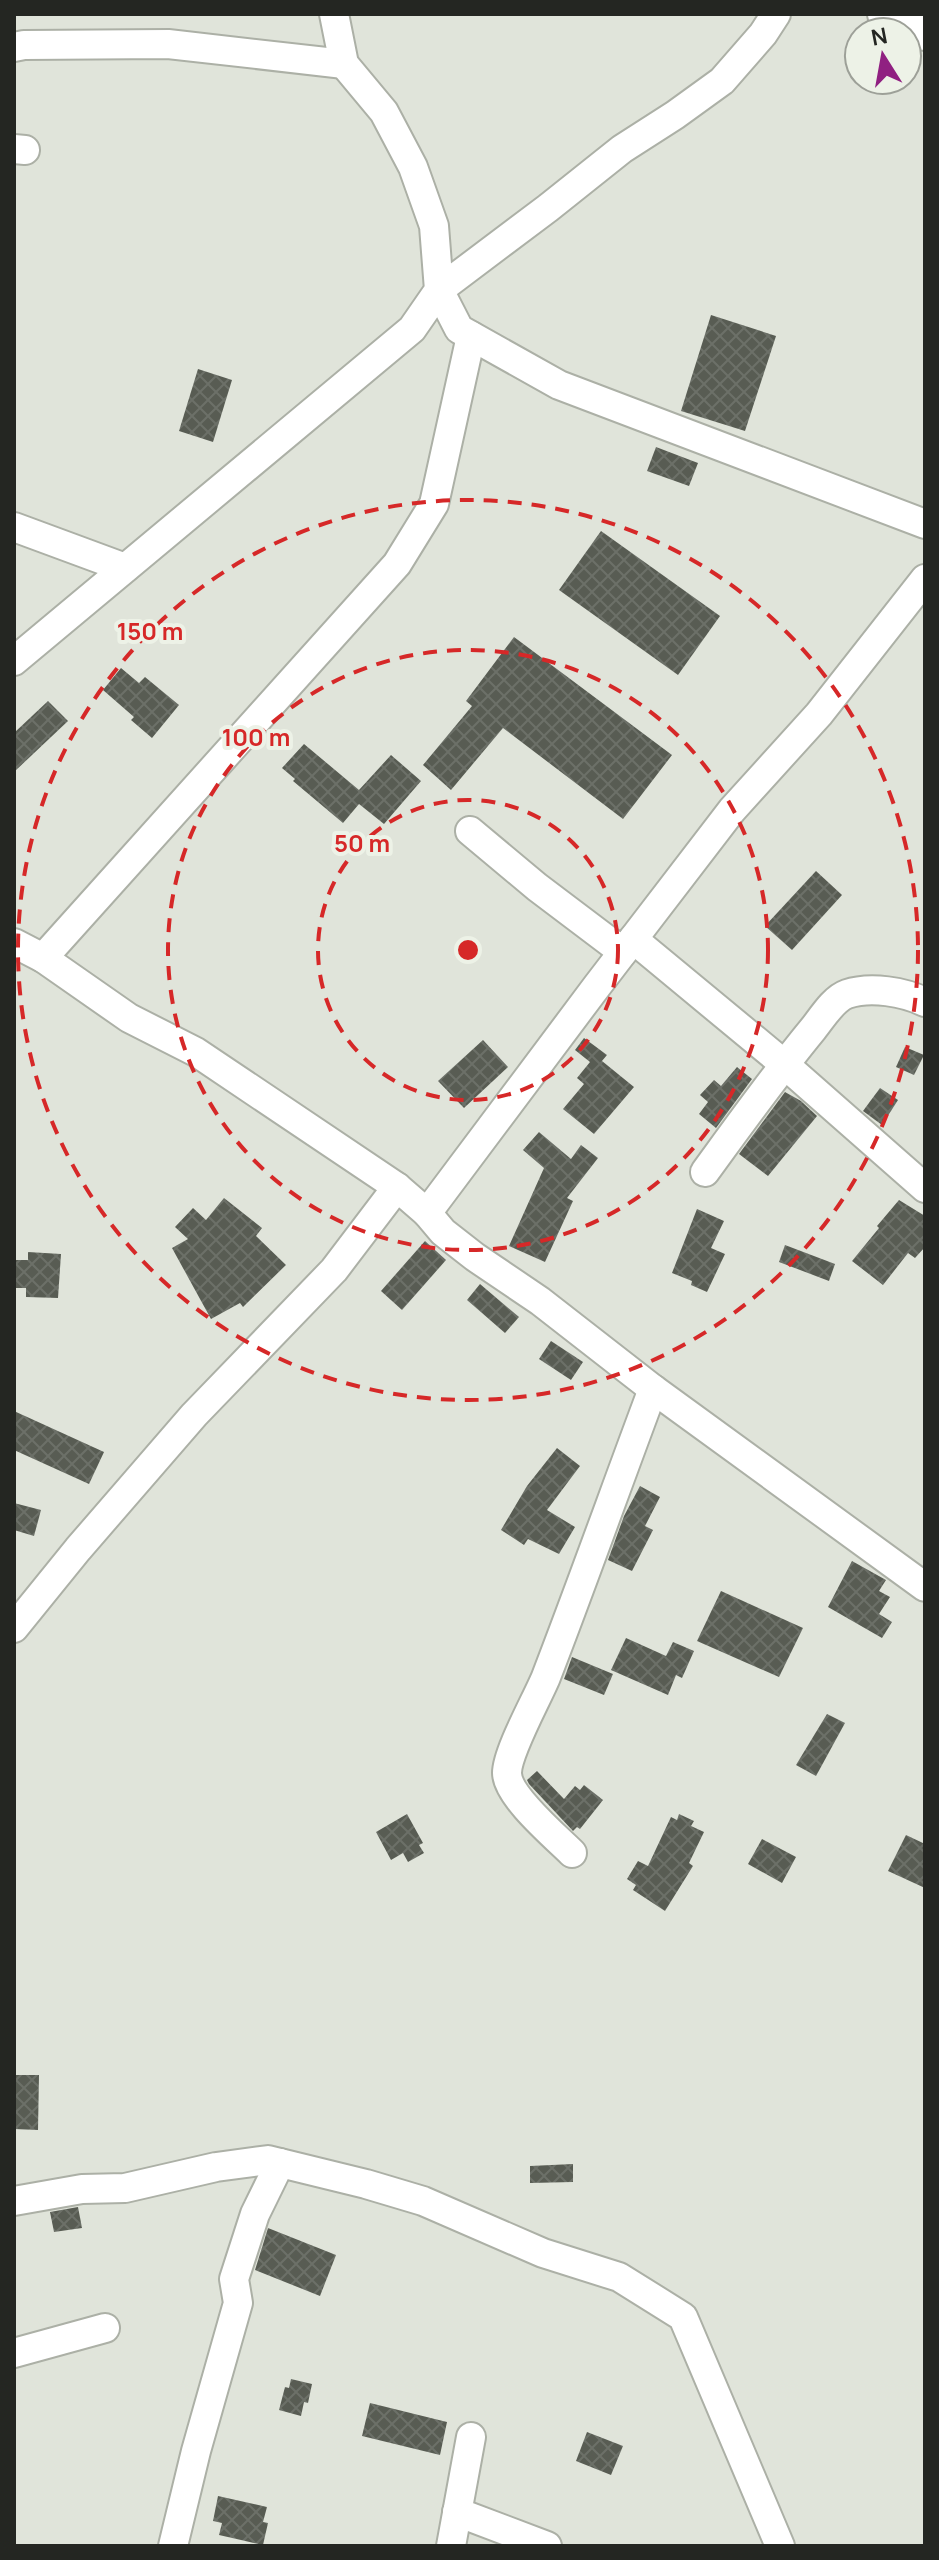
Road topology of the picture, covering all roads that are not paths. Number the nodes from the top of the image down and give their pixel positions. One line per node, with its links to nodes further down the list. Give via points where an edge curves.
1 (334, 14): 6 (street)
2 (776, 14): 7 (street, via 722,81 622,149)
3 (886, 14): 4 (main road)
4 (925, 32)
5 (14, 47): 6 (street, via 168,44)
6 (344, 64): 7 (street, via 384,112 413,167 434,226)
7 (439, 290): 8 (street, via 459,329); 11 (street, via 412,329)
8 (471, 336): 9 (street, via 559,385); 17 (street, via 434,504 397,564)
9 (925, 524)
10 (14, 527): 11 (street)
11 (125, 568): 13 (street)
12 (925, 579): 16 (street, via 819,714 732,810)
13 (14, 661)
14 (470, 831): 16 (street, via 537,887)
15 (14, 943): 17 (street)
16 (628, 946): 19 (street); 23 (street)
17 (43, 958): 21 (street, via 129,1018 251,1087)
18 (925, 1002): 19 (street, via 908,994 845,995)
19 (784, 1064): 20 (street); 22 (street)
20 (705, 1172)
21 (397, 1187): 23 (street); 26 (street, via 334,1270 194,1415)
22 (925, 1188)
23 (427, 1213): 24 (street, via 443,1232)
24 (653, 1389): 25 (street); 27 (street, via 507,1775 528,1808)
25 (925, 1587)
26 (14, 1628)
27 (572, 1853)
28 (280, 2163): 29 (street, via 216,2167 125,2188 82,2189); 34 (street, via 255,2214 234,2279 238,2303); 37 (street, via 423,2201 543,2253 619,2277 683,2317)
29 (14, 2201)
30 (105, 2328): 31 (street)
31 (14, 2353)
32 (471, 2437): 33 (street)
33 (457, 2512): 35 (street); 36 (street)
34 (173, 2546)
35 (451, 2546)
36 (547, 2546)
37 (780, 2546)

